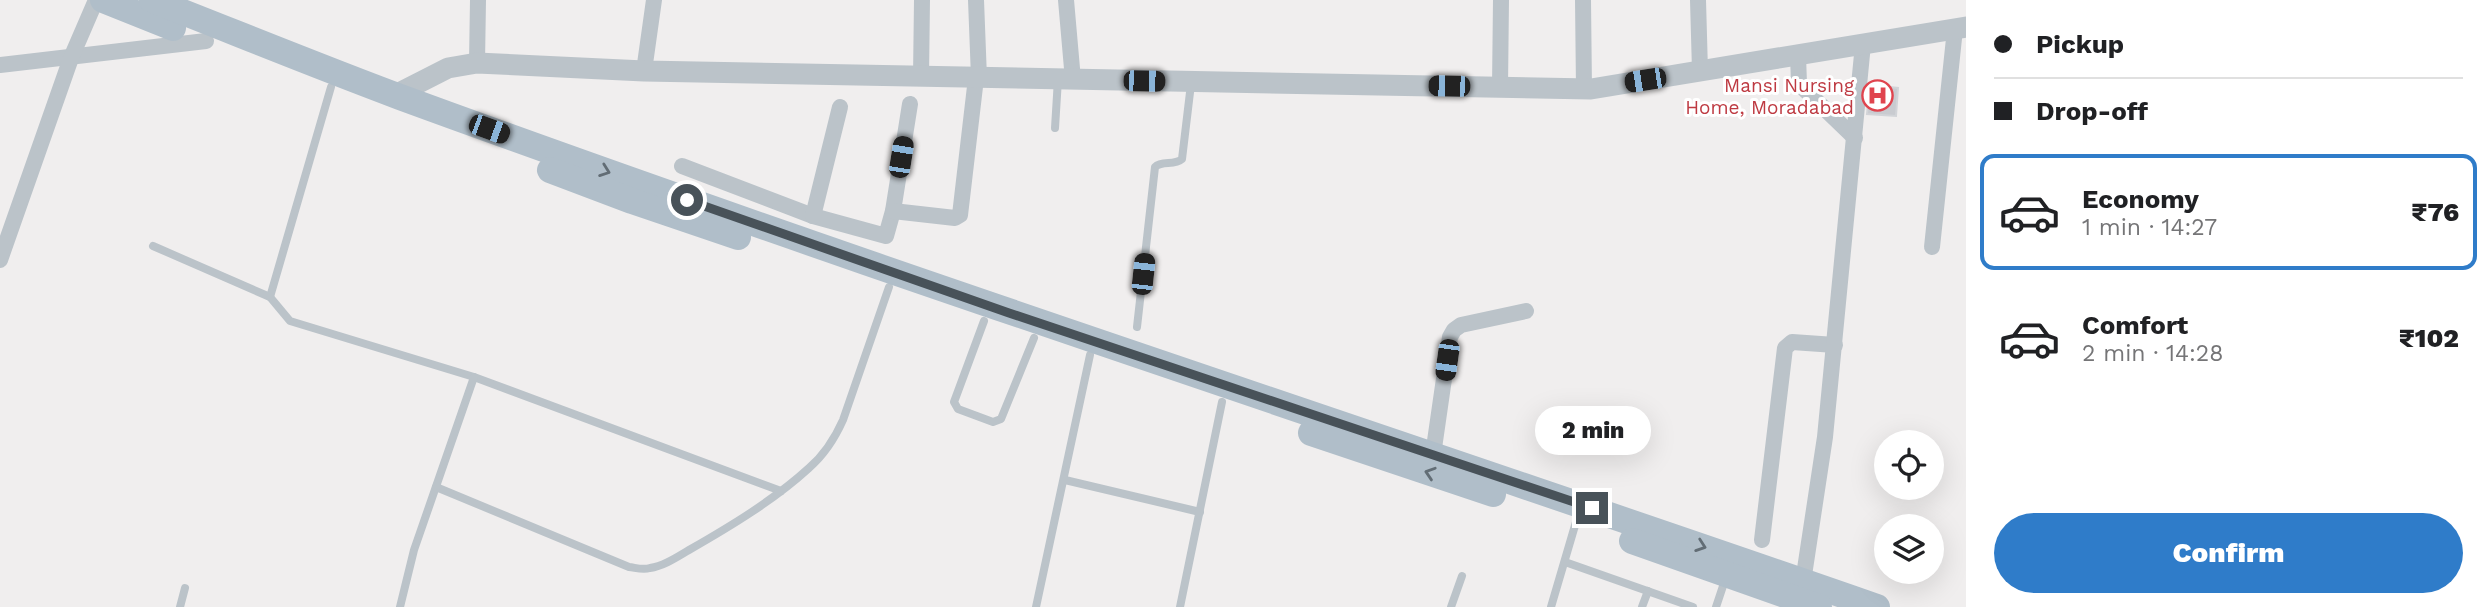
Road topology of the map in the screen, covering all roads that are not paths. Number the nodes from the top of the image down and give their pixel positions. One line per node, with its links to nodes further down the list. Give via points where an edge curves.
1 (96, 0): 16 (street)
2 (103, 0): 13 (main road)
3 (478, 0): 17 (street)
4 (654, 0): 19 (street)
5 (922, 0): 21 (street)
6 (976, 0): 22 (street)
7 (1066, 0): 23 (street)
8 (1501, 0): 26 (street)
9 (1583, 0): 27 (street)
10 (1698, 0): 20 (street)
11 (162, 2): 28 (main road)
12 (1960, 28): 14 (street); 39 (street)
13 (206, 41): 16 (street); 25 (main road)
14 (1863, 44): 15 (street); 32 (street)
15 (1798, 55): 20 (street); 32 (street, via 1799,84)
16 (71, 58): 18 (street); 40 (street)
17 (477, 63): 19 (street); 28 (street, via 448,68)
18 (0, 65)
19 (645, 71): 21 (street)
20 (1700, 71): 27 (street)
21 (921, 77): 22 (street)
22 (977, 78): 23 (street); 35 (street, via 960,215)
23 (1065, 79): 24 (street); 31 (lane)
24 (1191, 82): 26 (street); 45 (lane, via 1182,159 1155,167)
25 (331, 87): 41 (main road, via 632,201); 42 (lane)
26 (1500, 87): 27 (street)
27 (1584, 89)
28 (395, 95): 37 (main road, one-way to 37)
29 (909, 104): 35 (street)
30 (839, 107): 36 (street)
31 (1055, 128)
32 (1855, 138): 47 (street)
33 (682, 166): 34 (street)
34 (744, 191): 36 (street); 37 (street)
35 (893, 211): 36 (street, via 888,233 883,236)
36 (813, 216)
37 (739, 218): 51 (main road)
38 (153, 246): 42 (lane)
39 (1932, 247)
40 (0, 261)
41 (889, 287): 44 (main road); 54 (lane, via 835,438 810,468)
42 (270, 297): 49 (lane, via 290,321)
43 (1526, 311): 51 (street, via 1454,330)
44 (984, 321): 46 (main road); 46 (lane, via 954,402 958,409 993,422 1002,419)
45 (1137, 327)
46 (1034, 338): 48 (main road)
47 (1835, 345): 57 (street, via 1792,342 1785,348); 61 (street)
48 (1090, 355): 50 (main road); 52 (lane)
49 (474, 377): 53 (lane); 54 (lane)
50 (1222, 402): 55 (lane); 56 (main road, one-way to 50)
51 (1433, 454): 61 (main road, one-way to 61)
52 (1065, 480): 55 (lane); 66 (lane)
53 (436, 487): 54 (lane, via 641,569 664,564); 65 (lane)
54 (781, 491)
55 (1200, 512): 67 (lane)
56 (1576, 522): 58 (lane); 59 (main road)
57 (1762, 540)
58 (1565, 562): 63 (lane); 69 (lane)
59 (1727, 575): 72 (lane); 73 (main road)
60 (1462, 576): 68 (lane)
61 (1804, 582): 74 (main road)
62 (185, 588): 64 (lane)
63 (1648, 591): 70 (lane); 71 (lane)
64 (180, 607)
65 (400, 607)
66 (1036, 607)
67 (1180, 607)
68 (1451, 607)
69 (1551, 607)
70 (1642, 607)
71 (1693, 607)
72 (1716, 607)
73 (1819, 607)
74 (1877, 607)

